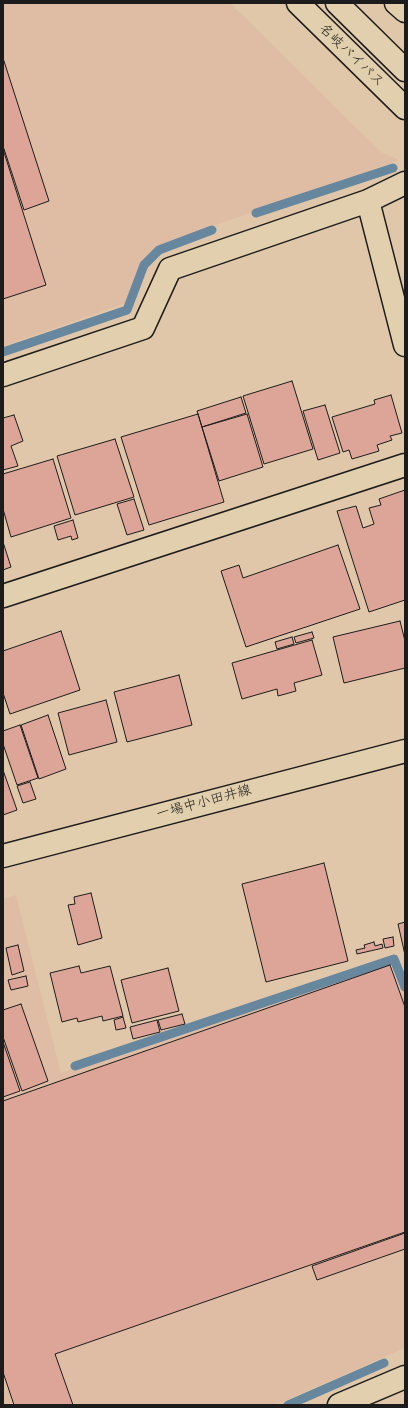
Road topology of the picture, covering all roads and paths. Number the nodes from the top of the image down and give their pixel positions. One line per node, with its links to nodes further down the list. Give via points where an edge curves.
1 (298, 3): 6 (main road, 名岐バイパス)
2 (337, 3): 5 (main road)
3 (396, 3): 4 (main road)
4 (405, 11)
5 (405, 70)
6 (405, 108)
7 (405, 184): 8 (main road)
8 (368, 201): 9 (main road); 10 (main road, via 170,269 143,328)
9 (405, 345)
10 (3, 375)
11 (405, 465): 12 (main road)
12 (3, 596)
13 (405, 751): 14 (main road, 一場中小田井線)
14 (3, 856)
15 (405, 1377): 16 (main road)
16 (339, 1405)

